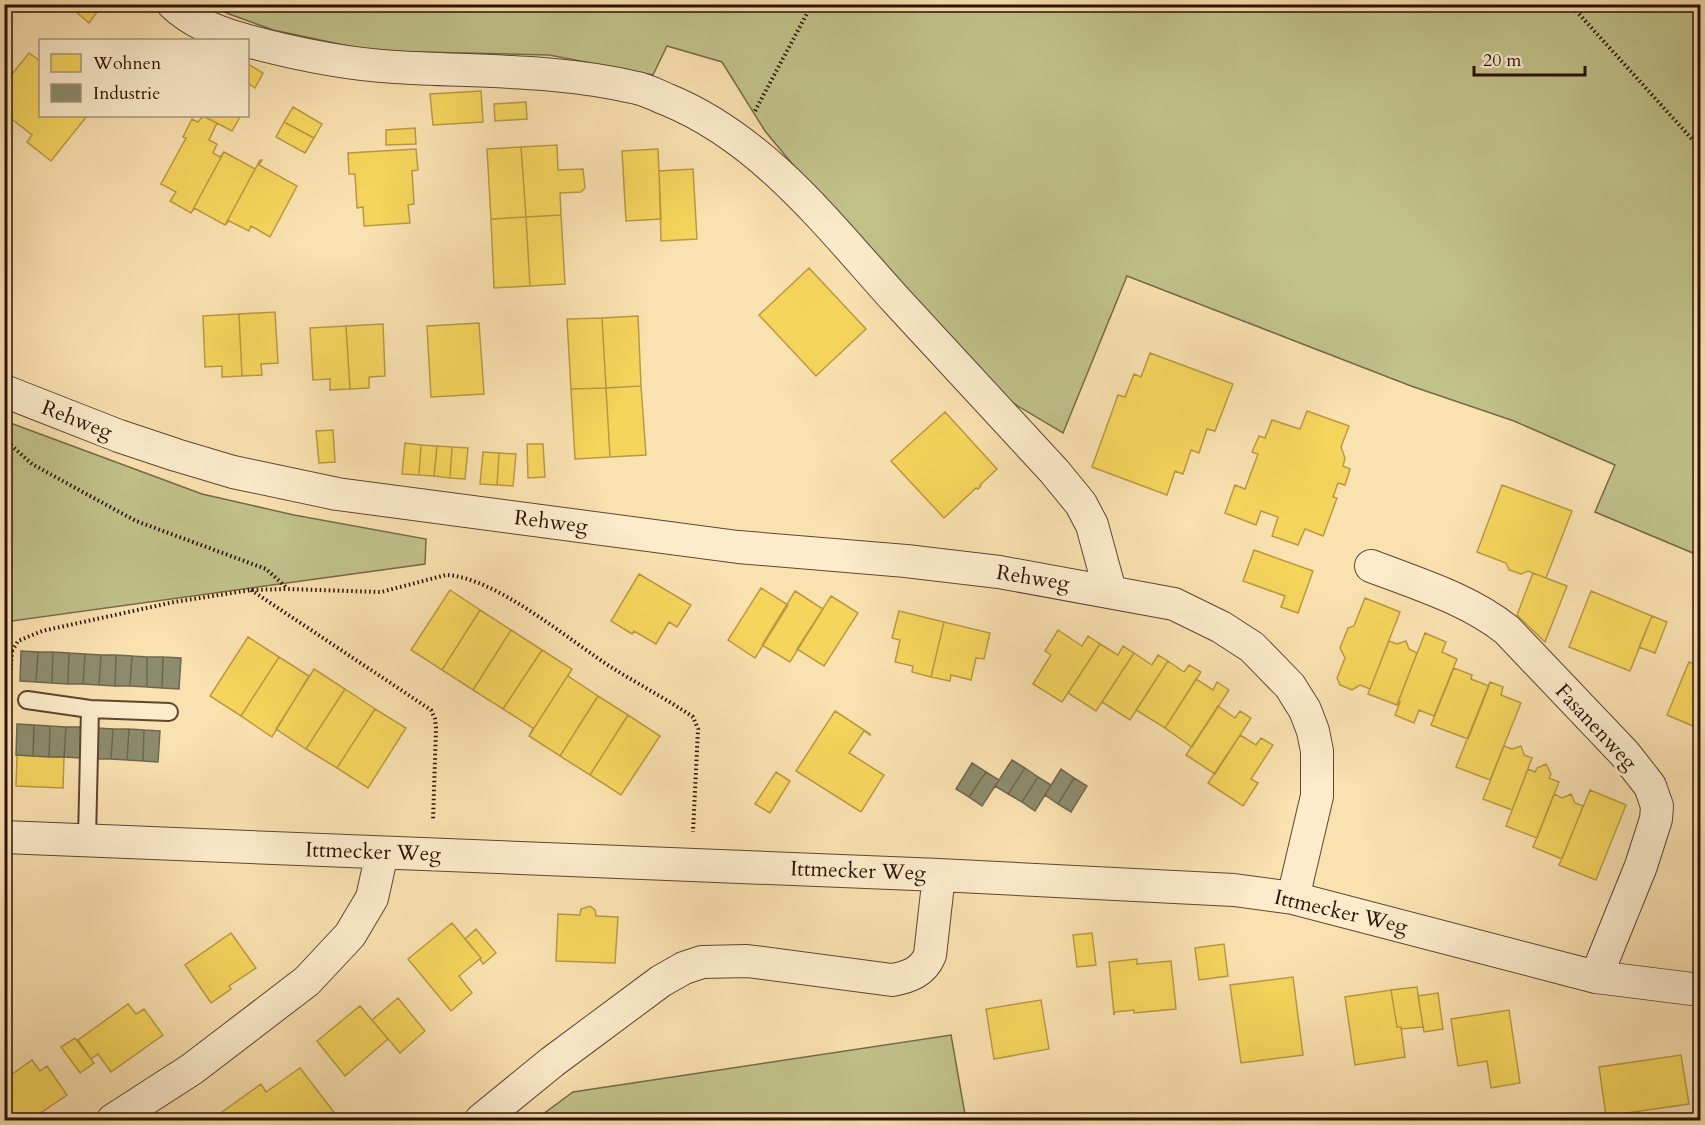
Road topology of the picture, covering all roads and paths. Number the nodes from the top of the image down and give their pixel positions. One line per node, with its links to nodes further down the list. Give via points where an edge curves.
1 (172, 4): 4 (street, via 221,34)
2 (812, 4): 6 (path)
3 (1570, 4): 7 (path)
4 (239, 39)
5 (249, 42): 6 (street, via 336,60 394,67 564,75 639,88 703,117)
6 (742, 142): 13 (street, via 827,224 1054,471 1081,504 1092,525)
7 (1701, 148)
8 (4, 392): 13 (street, Rehweg, via 176,455 233,472 337,494 738,547 987,571)
9 (4, 438): 11 (path, via 32,464 90,496 136,520 266,569)
10 (1371, 566): 25 (street, Fasanenweg, via 1460,601 1499,624 1625,754 1650,786 1657,806 1656,819)
11 (287, 589): 12 (path); 22 (path, via 374,592 446,575 458,576 494,590 530,611 688,713 696,720 698,729)
12 (251, 590): 14 (path, via 174,602 42,631 18,641); 21 (path, via 431,710 436,728)
13 (1110, 591): 24 (street, Rehweg, via 1174,604 1221,627 1272,666 1305,711 1317,751 1317,796)
14 (12, 651)
15 (27, 700): 16 (lane)
16 (90, 709): 17 (lane); 19 (lane)
17 (169, 712)
18 (4, 837): 19 (street, Ittmecker Weg)
19 (87, 840): 20 (street, Ittmecker Weg)
20 (382, 853): 21 (street, Ittmecker Weg); 27 (street, via 372,898 350,935 307,981 192,1069)
21 (432, 855): 22 (street, Ittmecker Weg)
22 (691, 865): 23 (street, Ittmecker Weg)
23 (939, 875): 24 (street, Ittmecker Weg, via 1234,890); 28 (street, via 930,955 926,964 908,977 892,980 747,961 702,962 684,968 552,1062)
24 (1293, 898): 25 (street, Ittmecker Weg)
25 (1596, 977): 26 (street, Ittmecker Weg)
26 (1701, 990)
27 (113, 1120)
28 (481, 1120)

